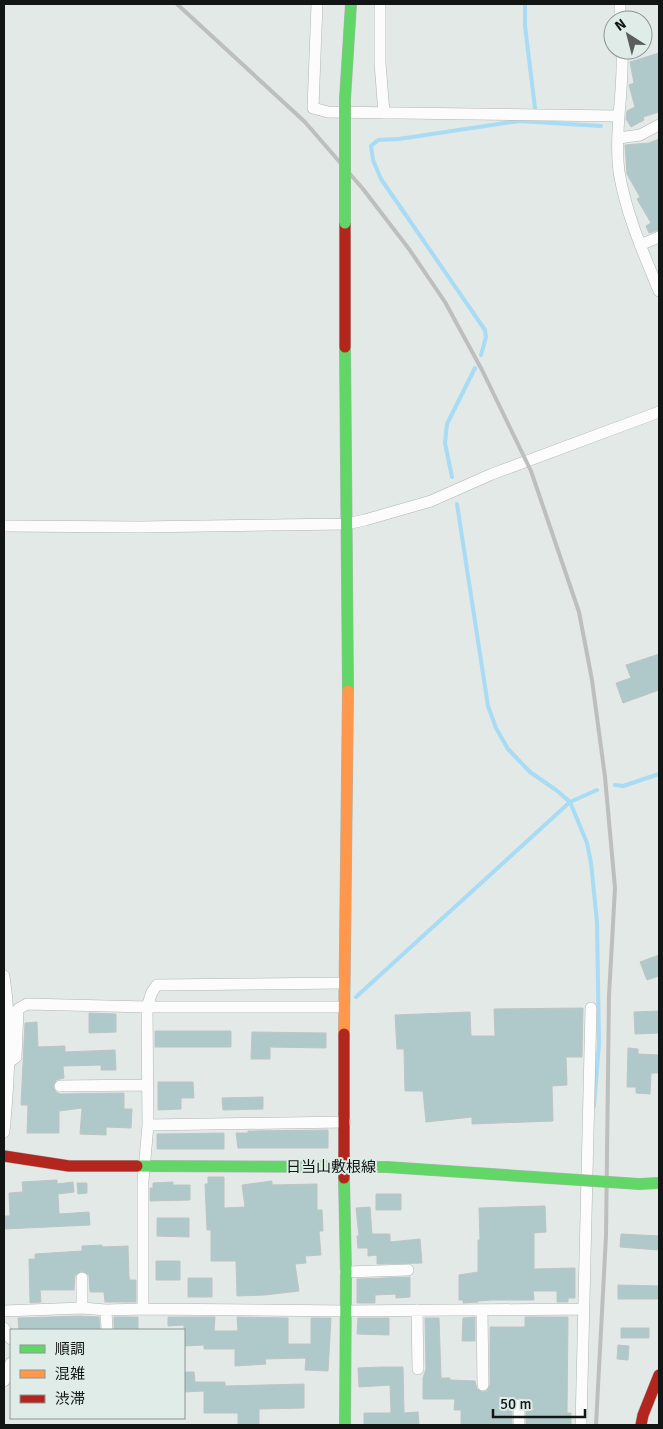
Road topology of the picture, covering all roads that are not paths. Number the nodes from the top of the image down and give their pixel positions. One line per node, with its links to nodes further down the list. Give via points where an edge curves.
1 (317, 4): 5 (street, via 313,108 328,112)
2 (351, 4): 13 (street, bridge, via 345,99)
3 (380, 4): 5 (street)
4 (622, 60): 6 (street)
5 (384, 113): 6 (street)
6 (618, 116): 8 (street)
7 (659, 125): 8 (street, via 640,135)
8 (619, 138): 10 (street, via 619,171 631,223)
9 (659, 237): 10 (street)
10 (640, 245): 11 (street)
11 (659, 291)
12 (659, 412): 13 (street, via 492,474 431,501)
13 (346, 524): 14 (street); 16 (street, via 347,872)
14 (4, 526)
15 (4, 976): 20 (street)
16 (344, 984): 17 (street, via 157,985); 18 (street)
17 (147, 1007): 18 (street); 20 (street, via 27,1004 18,1010 16,1057); 21 (street)
18 (344, 1007): 23 (street)
19 (591, 1008): 35 (street)
20 (9, 1062): 25 (street)
21 (147, 1085): 22 (street); 24 (street)
22 (60, 1086)
23 (345, 1122): 24 (street); 28 (street)
24 (148, 1125): 27 (street)
25 (4, 1132)
26 (4, 1156): 27 (street, 日当山敷根線, via 69,1166)
27 (145, 1165): 28 (street, 日当山敷根線); 34 (street)
28 (344, 1168): 29 (street, 日当山敷根線, bridge, via 387,1167); 31 (street)
29 (659, 1183)
30 (408, 1270): 31 (street)
31 (346, 1272): 37 (street)
32 (82, 1278): 33 (street)
33 (82, 1308): 36 (street); 40 (street)
34 (144, 1309): 36 (street); 37 (street)
35 (584, 1309): 39 (street); 50 (street)
36 (106, 1310): 41 (street)
37 (346, 1310): 38 (street); 48 (street)
38 (418, 1310): 39 (street); 43 (street)
39 (482, 1310): 46 (street)
40 (4, 1311)
41 (107, 1329)
42 (10, 1366): 45 (street)
43 (418, 1369)
44 (659, 1375): 51 (street)
45 (4, 1381)
46 (483, 1385)
47 (519, 1405): 49 (street)
48 (346, 1425)
49 (519, 1425)
50 (581, 1425)
51 (641, 1425)

